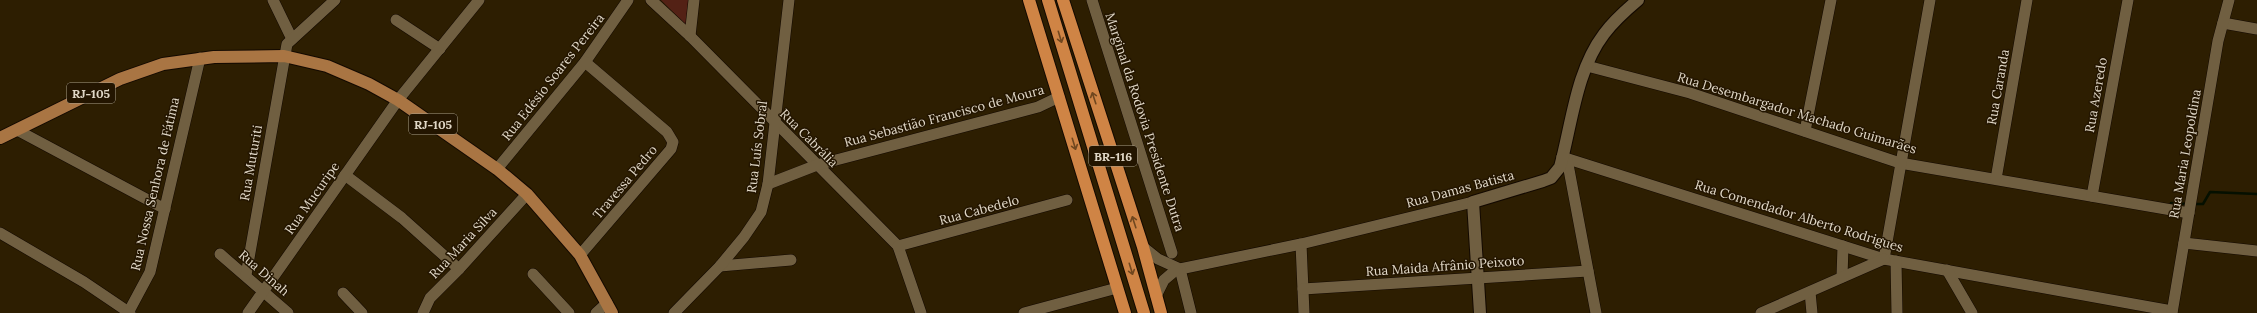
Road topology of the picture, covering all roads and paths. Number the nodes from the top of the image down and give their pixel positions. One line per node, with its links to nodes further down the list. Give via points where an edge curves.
1 (273, 0): 22 (street)
2 (335, 0): 22 (street)
3 (628, 0): 26 (street, Rua Edésio Soares Pereira)
4 (651, 0): 21 (street, Rua Cabrália)
5 (694, 0): 21 (street)
6 (790, 0): 30 (street, Rua Luís Sobral)
7 (1029, 0): 28 (highway, BR-116)
8 (1048, 0): 88 (highway, BR-116, one-way to 88)
9 (1063, 0): 52 (highway, BR-116, one-way to 9)
10 (1092, 0): 54 (street, Marginal da Rodovia Presidente Dutra)
11 (1831, 0): 32 (street)
12 (1930, 0): 35 (street)
13 (2027, 0): 39 (street, Rua Caranda)
14 (2128, 0): 42 (street, Rua Azeredo)
15 (2229, 0): 19 (street, Rua Maria Leopoldina)
16 (477, 1): 23 (street, Rua Mucuripe)
17 (1635, 1): 27 (street, Rua Damas Batista, via 1603,35)
18 (396, 20): 23 (street)
19 (2222, 23): 20 (street); 45 (street, Rua Maria Leopoldina)
20 (2257, 29)
21 (690, 36): 30 (street, Rua Cabrália)
22 (292, 38): 24 (street, Rua Muturiti, via 287,44)
23 (440, 49): 29 (street, Rua Mucuripe)
24 (284, 56): 25 (main road, RJ-105); 29 (main road, RJ-105, via 327,66); 66 (street, Rua Muturiti)
25 (200, 58): 31 (main road, RJ-105, via 141,70); 46 (street, Rua Nossa Senhora de Fátima)
26 (585, 62): 37 (street, Rua Edésio Soares Pereira); 56 (street, Travessa Pedro, via 667,132 673,142 671,149 644,182)
27 (1587, 66): 32 (street, Rua Desembargador Machado Guimarães, via 1690,93); 34 (street, Rua Damas Batista, via 1574,107)
28 (1059, 97): 36 (street, Rua Sebastião Francisco de Moura, via 1038,107); 69 (highway, BR-116, one-way to 69)
29 (398, 100): 37 (main road, RJ-105); 38 (street, Rua Mucuripe)
30 (774, 124): 36 (street, Rua Cabrália); 40 (street, Rua Luís Sobral)
31 (17, 130): 33 (main road, RJ-105); 46 (street)
32 (1805, 131): 35 (street, Rua Desembargador Machado Guimarães)
33 (0, 138)
34 (1564, 158): 44 (street, Rua Damas Batista, via 1551,178); 51 (street, Rua Comendador Alberto Rodrigues); 64 (street)
35 (1900, 163): 39 (street, Rua Desembargador Machado Guimarães); 57 (street)
36 (817, 165): 40 (street, Rua Sebastião Francisco de Moura); 50 (street, Rua Cabrália)
37 (497, 169): 41 (main road, RJ-105)
38 (345, 175): 61 (street, via 402,218); 71 (street, Rua Mucuripe)
39 (1996, 179): 42 (street, Rua Desembargador Machado Guimarães)
40 (768, 184): 60 (street, Rua Luís Sobral, via 762,212)
41 (527, 194): 56 (main road, RJ-105); 61 (street, Rua Maria Silva)
42 (2092, 196): 45 (street, Rua Desembargador Machado Guimarães)
43 (1067, 200): 50 (street, Rua Cabedelo)
44 (1474, 202): 49 (street, Rua Damas Batista); 67 (street)
45 (2190, 208): 48 (street, Rua Maria Leopoldina)
46 (165, 209): 77 (street, Rua Nossa Senhora de Fátima, via 150,272)
47 (0, 233): 77 (street, via 84,282)
48 (2184, 243): 53 (street); 76 (street, Rua Maria Leopoldina)
49 (1301, 244): 62 (street, Rua Damas Batista); 70 (street)
50 (898, 246): 85 (street, Rua Cabrália)
51 (1843, 246): 57 (street, Rua Comendador Alberto Rodrigues); 68 (street)
52 (1143, 247): 62 (street, via 1158,260); 74 (highway, BR-116)
53 (2257, 251)
54 (1172, 253)
55 (220, 254): 66 (street, Rua Dinah)
56 (580, 255): 75 (main road, RJ-105)
57 (1884, 259): 59 (street, Rua Comendador Alberto Rodrigues); 68 (street)
58 (791, 260): 60 (street)
59 (1896, 261): 63 (street, Rua Comendador Alberto Rodrigues); 96 (street)
60 (720, 266): 84 (street, Rua Luís Sobral)
61 (460, 269): 81 (street, Rua Maria Silva, via 430,298)
62 (1178, 269): 74 (street, via 1164,280); 90 (street)
63 (1947, 270): 76 (street, Rua Comendador Alberto Rodrigues); 97 (street)
64 (1588, 271): 67 (street, Rua Maida Afrânio Peixoto); 93 (street)
65 (532, 274): 82 (street)
66 (246, 275): 71 (street, Rua Dinah)
67 (1477, 277): 70 (street, Rua Maida Afrânio Peixoto); 92 (street)
68 (1842, 277): 72 (street)
69 (1117, 288): 86 (street); 87 (highway, BR-116)
70 (1303, 289): 91 (street)
71 (265, 291): 78 (street, Rua Mucuripe); 79 (street, Rua Dinah)
72 (1810, 292): 94 (street); 95 (street)
73 (343, 293): 80 (street)
74 (1156, 296): 89 (highway, BR-116)
75 (610, 308): 83 (street)
76 (2172, 312)
77 (129, 313)
78 (248, 313)
79 (288, 313)
80 (362, 313)
81 (423, 313)
82 (569, 313)
83 (596, 313)
84 (674, 313)
85 (921, 313)
86 (1024, 313)
87 (1125, 313)
88 (1144, 313)
89 (1161, 313)
90 (1191, 313)
91 (1304, 313)
92 (1480, 313)
93 (1596, 313)
94 (1761, 313)
95 (1812, 313)
96 (1897, 313)
97 (1972, 313)

